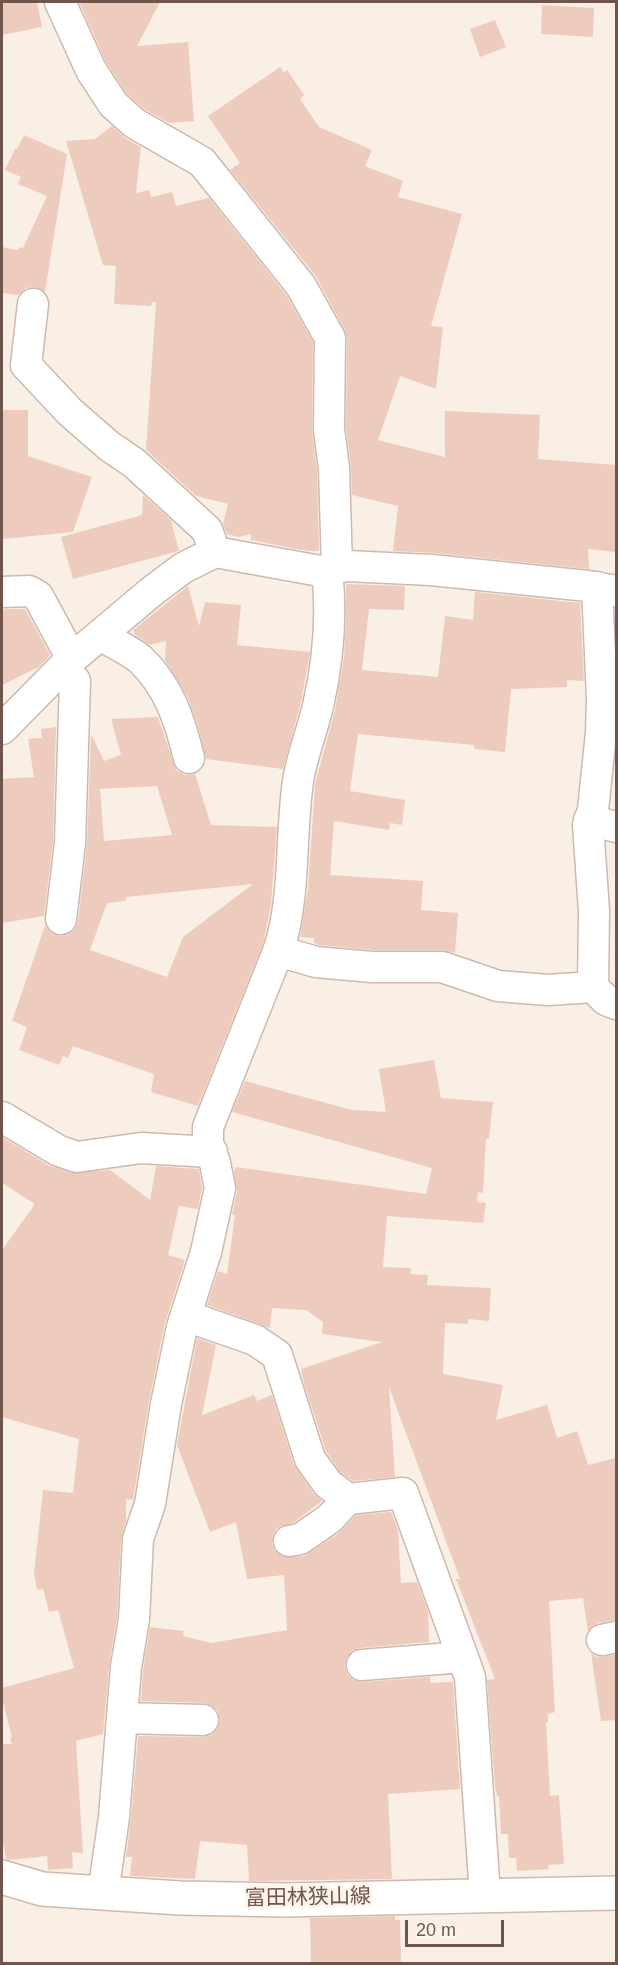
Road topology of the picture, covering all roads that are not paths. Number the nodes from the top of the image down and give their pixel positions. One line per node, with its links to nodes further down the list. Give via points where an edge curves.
1 (60, 2): 4 (street, via 91,70 113,104 134,123 202,162 301,286 330,338)
2 (33, 304): 3 (street, via 26,365 70,412 134,463 207,530)
3 (215, 552): 4 (street, via 320,571); 7 (street, via 183,568)
4 (332, 569): 5 (street, via 347,566 431,570); 14 (street, via 322,684 298,780 286,926)
5 (607, 589): 12 (street, via 601,733 592,810)
6 (2, 591): 8 (street, via 29,591 38,596)
7 (100, 635): 8 (street); 11 (street, via 139,658 163,686 180,722)
8 (67, 664): 9 (street); 13 (street, via 75,681 70,843)
9 (13, 708): 10 (street)
10 (2, 729)
11 (189, 758)
12 (603, 824): 15 (street, via 588,825)
13 (61, 918)
14 (278, 951): 15 (street, via 327,963 442,967 498,986); 17 (street, via 213,1110 208,1127)
15 (605, 995)
16 (2, 1117): 17 (street, via 59,1151 77,1157 141,1148)
17 (212, 1152): 18 (street, via 220,1188)
18 (186, 1316): 19 (street, via 255,1340 277,1355 310,1459 328,1484); 23 (street, via 166,1404 150,1504 138,1539)
19 (348, 1499): 20 (street, via 329,1519 300,1539); 21 (street, via 404,1493)
20 (288, 1541)
21 (463, 1657): 22 (street); 28 (street, via 470,1677)
22 (362, 1665)
23 (123, 1718): 24 (street); 27 (street)
24 (203, 1720)
25 (2, 1877): 27 (main road, 富田林狭山線, via 42,1889)
26 (616, 1893): 28 (main road, 富田林狭山線)
27 (103, 1894): 28 (main road, 富田林狭山線, via 285,1900)
28 (485, 1895)

